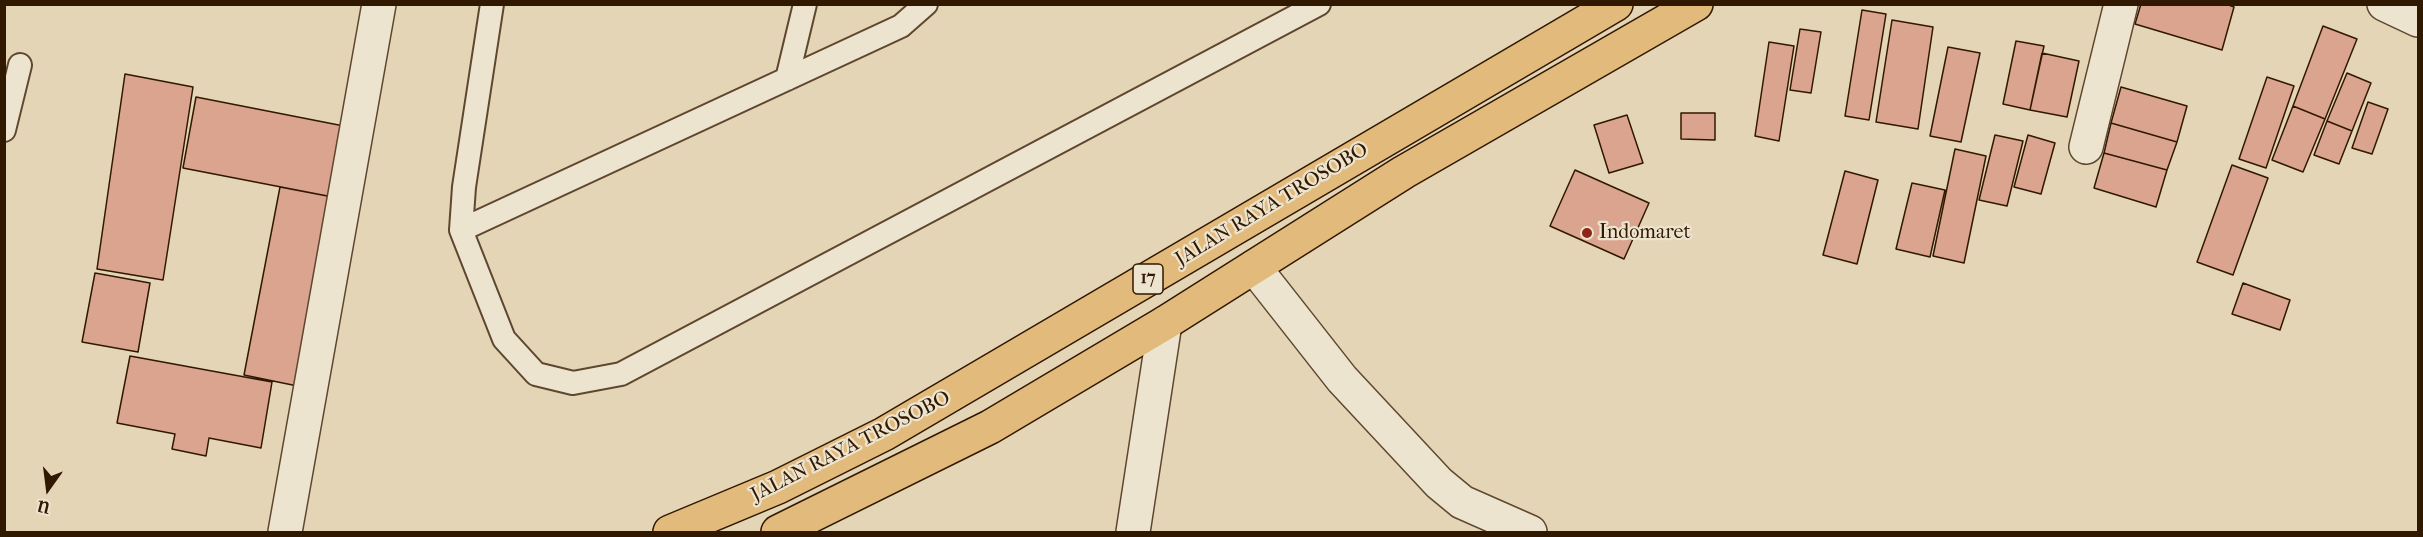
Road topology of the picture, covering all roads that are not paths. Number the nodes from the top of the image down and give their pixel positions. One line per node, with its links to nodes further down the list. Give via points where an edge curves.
1 (379, 4): 18 (street)
2 (492, 4): 15 (lane)
3 (805, 4): 12 (lane)
4 (926, 4): 12 (lane, via 901,26)
5 (1319, 4): 15 (lane, via 621,374 573,383 536,374 504,339)
6 (1616, 4): 19 (highway, JALAN RAYA TROSOBO / 17, via 884,434 778,487)
7 (1696, 4): 16 (highway, JALAN RAYA TROSOBO / 17, via 1404,172)
8 (2121, 4): 14 (street)
9 (2384, 4): 10 (street)
10 (2418, 20)
11 (20, 65): 13 (lane)
12 (787, 79): 15 (lane)
13 (4, 130)
14 (2086, 147)
15 (461, 230)
16 (1254, 267): 17 (highway, JALAN RAYA TROSOBO / 17); 22 (street, via 1342,379 1440,483 1462,502)
17 (1165, 323): 20 (highway, JALAN RAYA TROSOBO / 17, via 990,427); 21 (street)
18 (285, 532)
19 (670, 532)
20 (778, 532)
21 (1133, 532)
22 (1530, 532)

